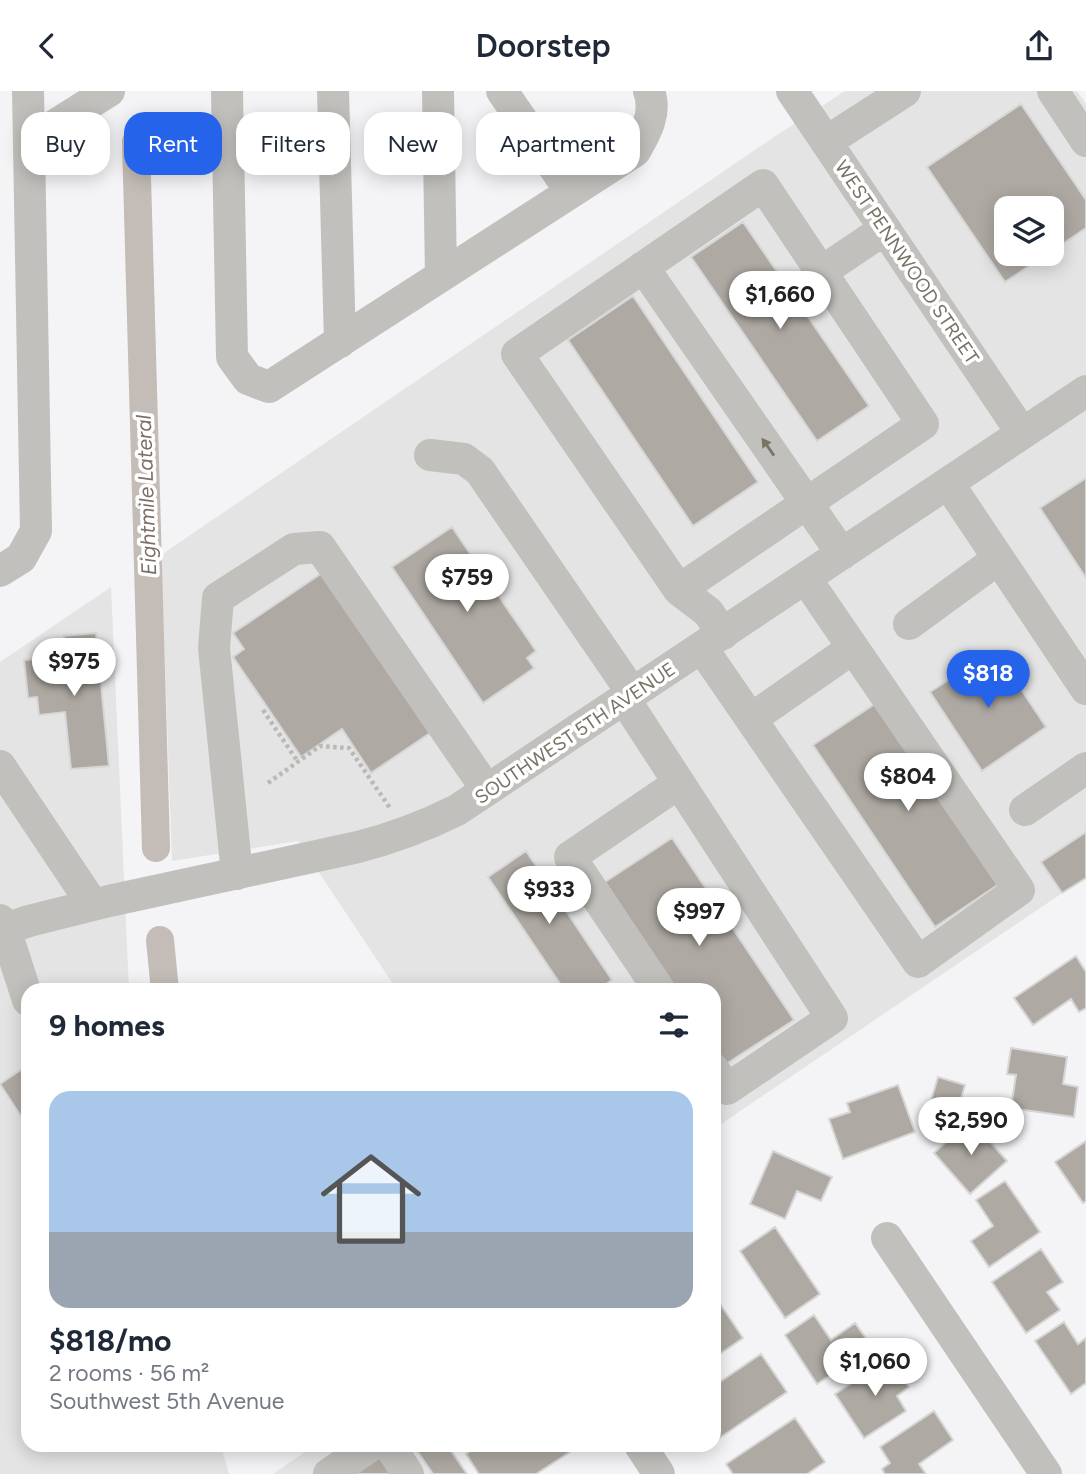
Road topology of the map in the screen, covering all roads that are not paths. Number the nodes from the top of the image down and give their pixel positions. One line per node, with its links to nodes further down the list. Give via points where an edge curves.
1 (28, 91): 11 (street)
2 (109, 91): 12 (street)
3 (228, 91): 21 (street, via 232,357 248,379 269,387)
4 (333, 91): 21 (street)
5 (438, 91): 20 (street)
6 (502, 91): 16 (street)
7 (649, 91): 16 (street, via 649,126 635,151)
8 (792, 91): 14 (street, WEST PENNWOOD STREET)
9 (905, 91): 14 (street)
10 (1053, 91): 13 (street)
11 (29, 112)
12 (76, 112)
13 (1086, 141)
14 (826, 142): 17 (street, WEST PENNWOOD STREET)
15 (31, 175): 29 (street, via 36,531 21,558)
16 (571, 192): 20 (street)
17 (885, 229): 19 (street); 23 (street, WEST PENNWOOD STREET)
18 (643, 267): 19 (street, via 763,185); 26 (street, one-way to 18); 31 (street, via 517,354)
19 (821, 272): 26 (street, via 923,423)
20 (441, 276): 21 (street)
21 (340, 342)
22 (1086, 391): 23 (street, SOUTHWEST 5TH AVENUE)
23 (1022, 433): 25 (street, SOUTHWEST 5TH AVENUE)
24 (430, 455): 36 (street, via 464,459 480,471)
25 (948, 483): 27 (street, SOUTHWEST 5TH AVENUE); 28 (street)
26 (807, 503): 27 (street); 31 (street)
27 (842, 554): 30 (street, SOUTHWEST 5TH AVENUE)
28 (998, 559): 32 (street); 35 (street)
29 (0, 571)
30 (806, 579): 33 (street, SOUTHWEST 5TH AVENUE); 34 (street)
31 (679, 590): 33 (street, via 708,612)
32 (909, 624)
33 (713, 641): 36 (street, SOUTHWEST 5TH AVENUE); 37 (street)
34 (853, 648): 37 (street); 37 (street, via 1019,890 918,962)
35 (1086, 689)
36 (629, 697): 40 (street); 41 (street, SOUTHWEST 5TH AVENUE)
37 (751, 719)
38 (0, 766): 44 (street)
39 (1086, 768): 42 (street)
40 (679, 783): 47 (street, via 570,857); 48 (street, via 832,1018 727,1089)
41 (487, 790): 43 (street, SOUTHWEST 5TH AVENUE, via 457,810 393,838); 43 (street, via 320,547 294,549 218,598 214,648)
42 (1025, 810)
43 (237, 874): 44 (street, SOUTHWEST 5TH AVENUE)
44 (93, 905): 45 (street, SOUTHWEST 5TH AVENUE)
45 (2, 926): 46 (street)
46 (22, 983)
47 (655, 983)
48 (721, 1080)
49 (887, 1238): 56 (street)
50 (362, 1452): 53 (street)
51 (394, 1452): 54 (street)
52 (645, 1452): 55 (street)
53 (329, 1474)
54 (408, 1474)
55 (659, 1474)
56 (1046, 1474)

